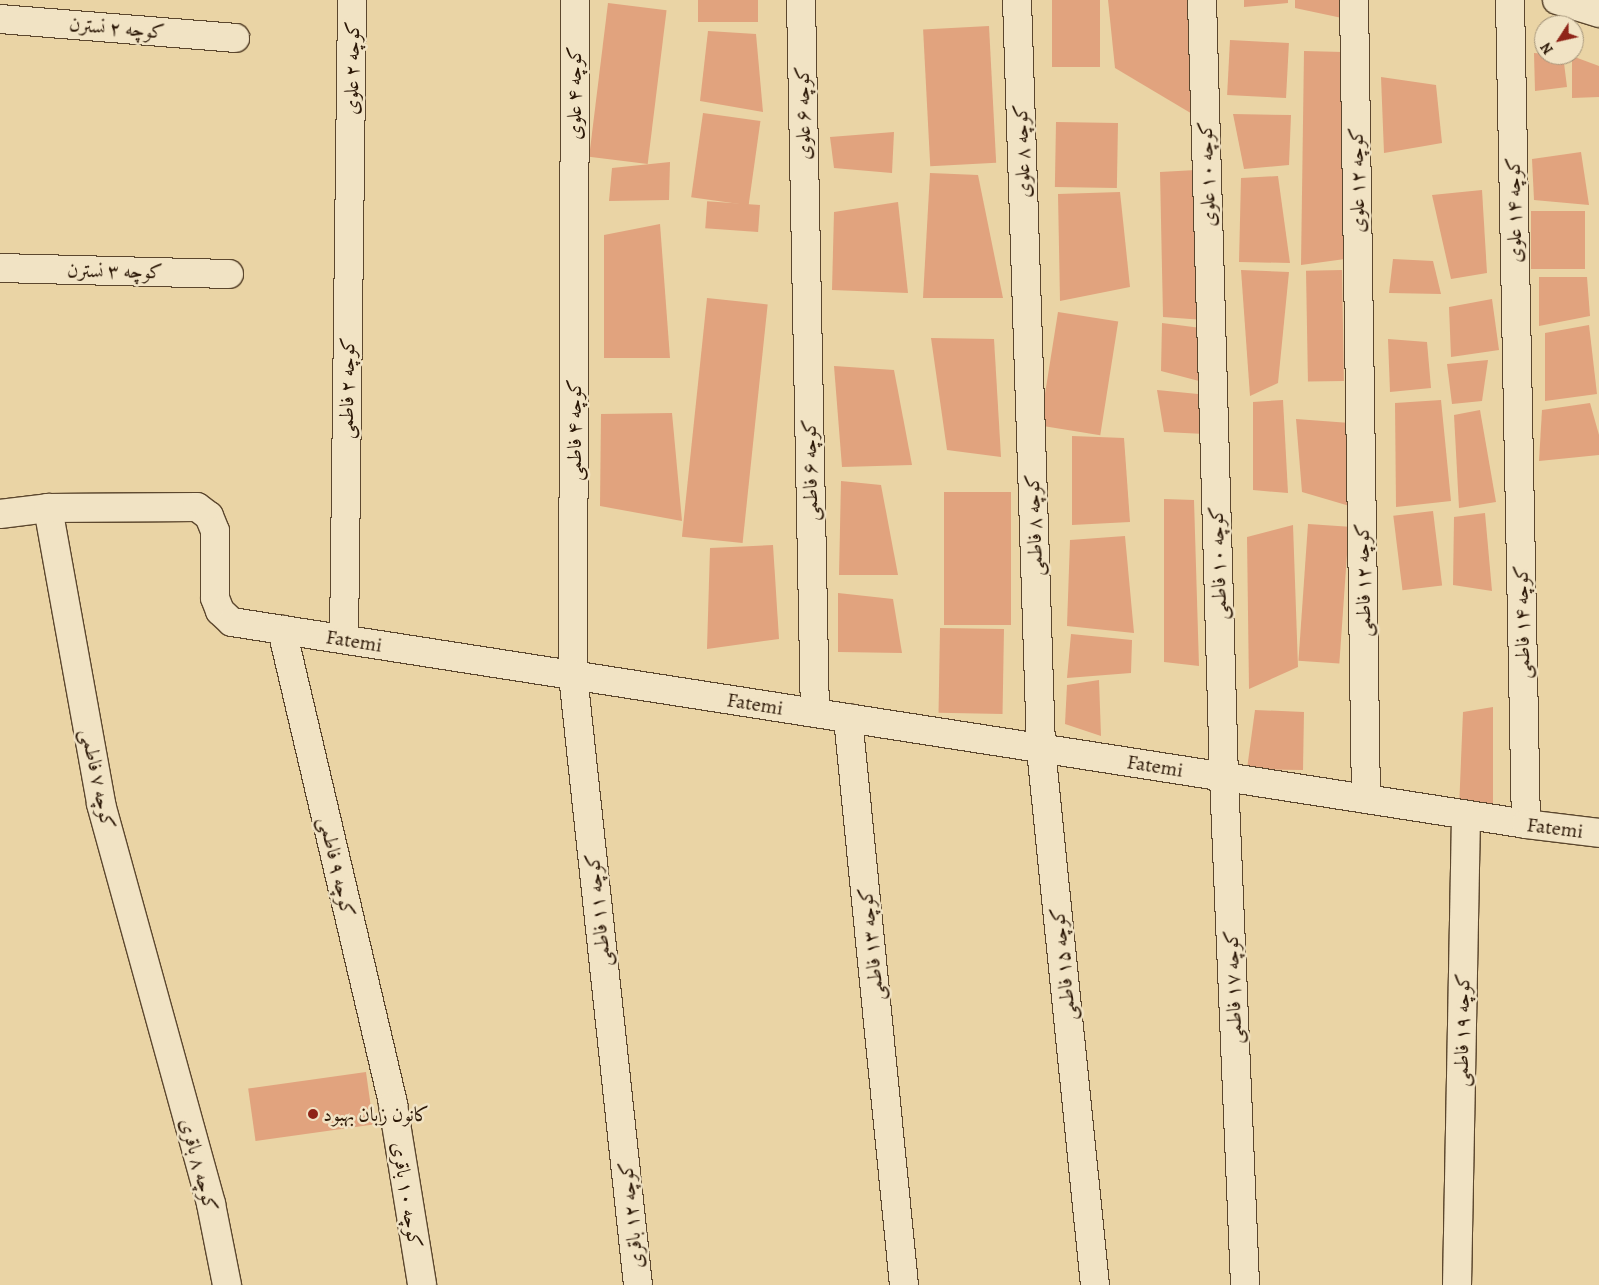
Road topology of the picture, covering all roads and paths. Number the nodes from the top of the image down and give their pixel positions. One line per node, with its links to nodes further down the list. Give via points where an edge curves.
1 (352, 0): 12 (street, کوچه ۲ علوی)
2 (575, 0): 13 (street, کوچه ۴ علوی)
3 (801, 0): 14 (street, کوچه ۶ علوی)
4 (1017, 0): 17 (street, کوچه ۸ علوی)
5 (1202, 0): 18 (street, کوچه ۱۰ علوی)
6 (1354, 0): 19 (street, کوچه ۱۲ علوی)
7 (1510, 0): 20 (street, کوچه ۱۴ علوی)
8 (1559, 0): 9 (street)
9 (1599, 13)
10 (0, 19): 11 (street, کوچه ۲ نسترن)
11 (235, 38)
12 (351, 137): 24 (street, کوچه ۲ فاطمی)
13 (574, 186): 25 (street, کوچه ۴ فاطمی)
14 (805, 227): 26 (street, کوچه ۶ فاطمی)
15 (0, 268): 16 (street, کوچه ۳ نسترن)
16 (230, 274)
17 (1027, 302): 28 (street, کوچه ۸ فاطمی)
18 (1212, 348): 29 (street, کوچه ۱۰ فاطمی)
19 (1360, 360): 30 (street, کوچه ۱۲ فاطمی)
20 (1518, 420): 32 (street, کوچه ۱۴ فاطمی)
21 (48, 508): 22 (street, Fatemi); 23 (street, Fatemi, via 198,507 209,516 215,531 215,598 220,611 232,622); 34 (street, کوچه ۷ فاطمی, via 101,804)
22 (0, 514)
23 (282, 630): 24 (street, Fatemi); 35 (street, کوچه ۹ فاطمی)
24 (344, 639): 25 (street, Fatemi)
25 (573, 675): 26 (street, Fatemi); 36 (street, کوچه ۱۱ فاطمی)
26 (815, 713): 27 (street, Fatemi)
27 (848, 718): 28 (street, Fatemi); 40 (street, کوچه ۱۳ فاطمی)
28 (1041, 749): 29 (street, Fatemi); 41 (street, کوچه ۱۵ فاطمی)
29 (1224, 777): 30 (street, Fatemi); 42 (street, کوچه ۱۷ فاطمی)
30 (1366, 799): 31 (street, Fatemi)
31 (1466, 815): 32 (street, Fatemi); 43 (street, کوچه ۱۹ فاطمی)
32 (1526, 824): 33 (street, Fatemi)
33 (1599, 833)
34 (167, 1046): 37 (street, کوچه ۸ باقری, via 211,1204)
35 (393, 1104): 38 (street, کوچه ۱۰ باقری)
36 (623, 1144): 39 (street, کوچه ۱۲ باقری)
37 (227, 1285)
38 (422, 1285)
39 (638, 1285)
40 (904, 1285)
41 (1095, 1285)
42 (1245, 1285)
43 (1456, 1285)

